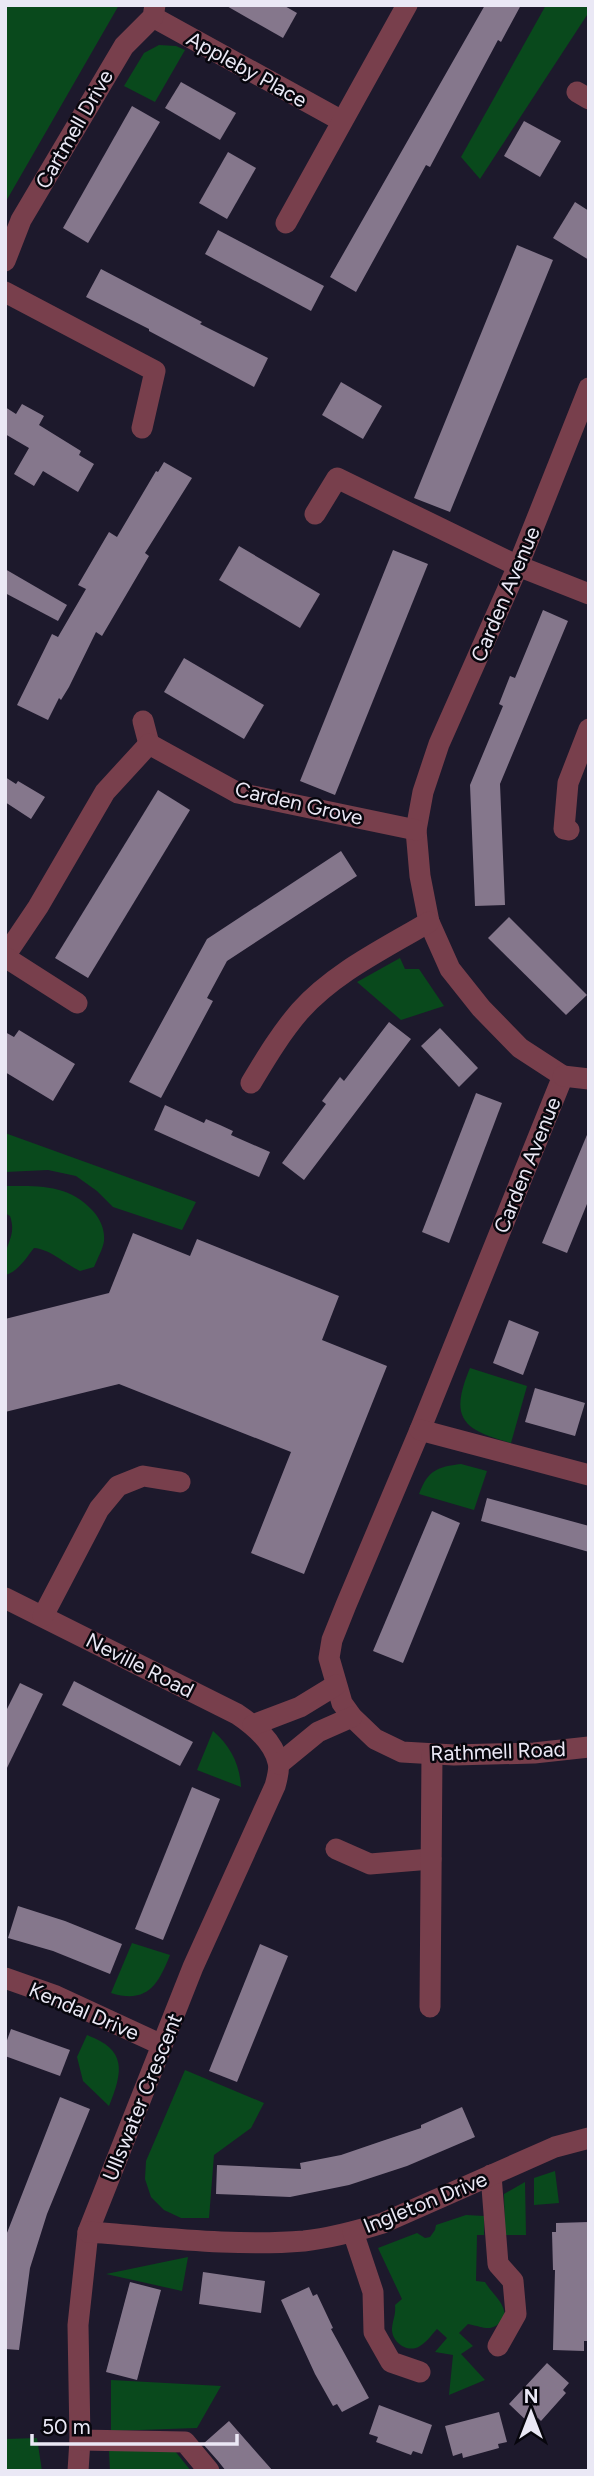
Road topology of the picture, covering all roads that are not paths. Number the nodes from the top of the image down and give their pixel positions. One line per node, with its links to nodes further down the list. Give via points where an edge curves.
1 (407, 5): 3 (street)
2 (154, 11): 3 (street, Appleby Place); 5 (street, Cartmell Drive, via 124,46 21,220)
3 (342, 121): 4 (street)
4 (286, 223)
5 (5, 261)
6 (5, 292): 8 (street, via 161,374)
7 (589, 388): 10 (street, Carden Avenue)
8 (142, 428)
9 (315, 514): 10 (street, via 337,478)
10 (518, 566): 11 (street); 15 (street, Carden Avenue, via 439,744)
11 (589, 594)
12 (143, 722): 14 (street)
13 (589, 729): 16 (street, via 568,783 564,830)
14 (149, 744): 15 (street, Carden Grove, via 238,793); 18 (street, via 105,792)
15 (416, 830): 17 (street, Carden Avenue)
16 (569, 830)
17 (429, 922): 20 (street, Carden Avenue, via 450,970 481,1008 520,1048); 22 (street, via 346,971 315,996 282,1033)
18 (5, 957): 19 (street)
19 (76, 1003)
20 (563, 1076): 21 (street); 23 (street, Carden Avenue)
21 (589, 1079)
22 (251, 1083)
23 (420, 1430): 24 (street); 28 (street, Carden Avenue, via 332,1640 329,1658)
24 (589, 1475)
25 (180, 1482): 27 (street, via 143,1476 118,1486 99,1509)
26 (5, 1598): 27 (street, Neville Road)
27 (43, 1616): 29 (street, Neville Road)
28 (343, 1701): 29 (street, via 300,1707); 31 (street, Rathmell Road, via 375,1739 402,1752); 32 (street, via 318,1732)
29 (253, 1725): 32 (street, Neville Road, via 269,1742)
30 (589, 1747): 31 (street, Rathmell Road, via 534,1753)
31 (432, 1754): 34 (street)
32 (279, 1764): 37 (street, Ullswater Crescent, via 275,1786)
33 (336, 1849): 34 (street, via 370,1864)
34 (432, 1859): 36 (street)
35 (5, 1978): 37 (street, Kendal Drive)
36 (430, 2007)
37 (162, 2045): 40 (street, Ullswater Crescent)
38 (589, 2138): 39 (street, Ingleton Drive, via 555,2147)
39 (491, 2175): 41 (street, Ingleton Drive); 42 (street, via 498,2264 513,2281 516,2314)
40 (88, 2232): 41 (street, Ingleton Drive, via 251,2241 305,2241); 44 (street, Ullswater Crescent, via 78,2325)
41 (353, 2232): 43 (street, via 373,2292 374,2332 391,2362)
42 (498, 2346)
43 (420, 2372)
44 (80, 2440): 45 (street, Ullswater Crescent); 46 (street, via 185,2442)
45 (78, 2471)
46 (209, 2471)

